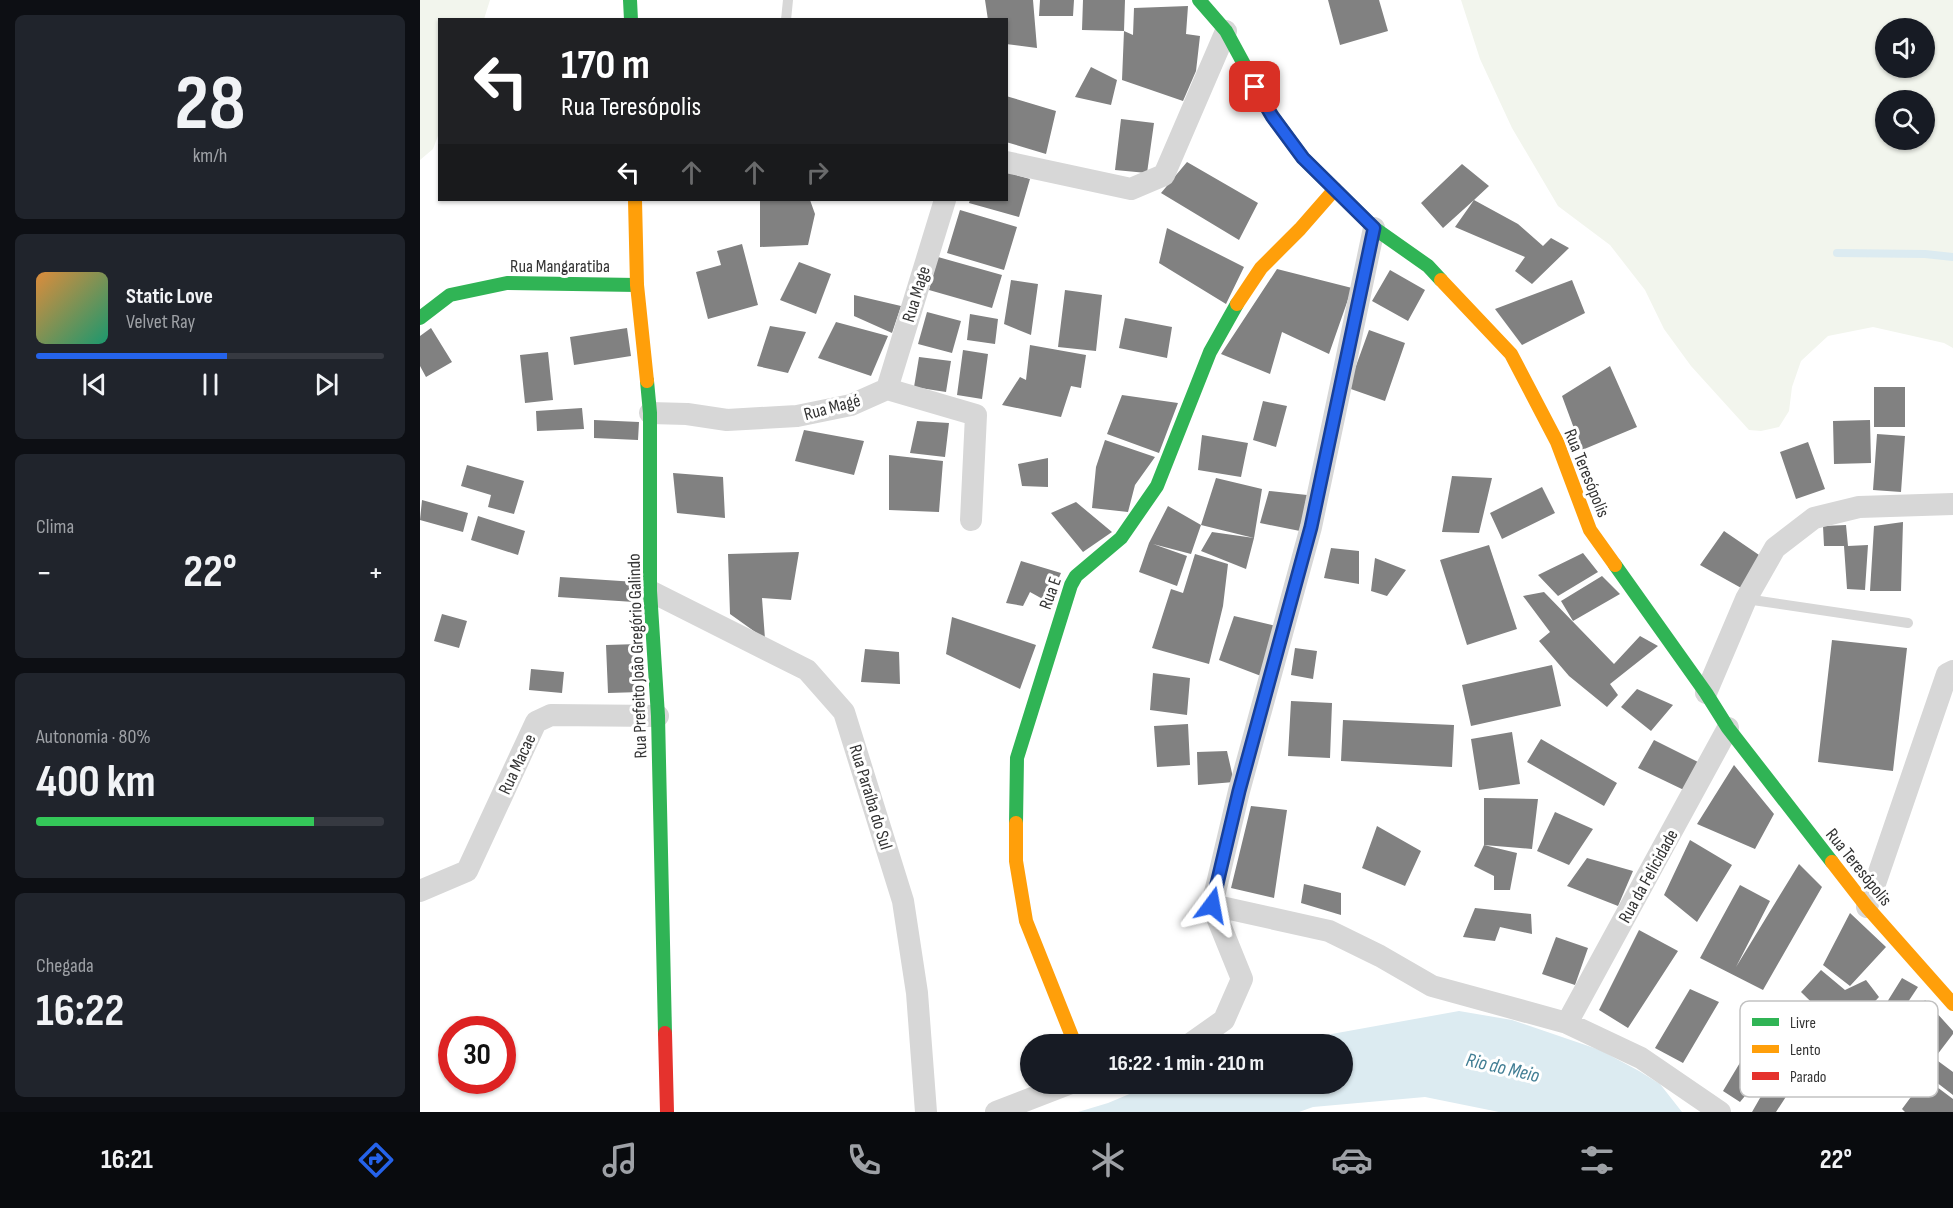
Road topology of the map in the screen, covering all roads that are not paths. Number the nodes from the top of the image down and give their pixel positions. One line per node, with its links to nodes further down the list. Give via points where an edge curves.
1 (630, 0): 4 (street)
2 (788, 0): 5 (lane)
3 (1199, 0): 6 (street, Rua Teresópolis)
4 (631, 18)
5 (786, 18)
6 (1226, 30): 7 (street, via 1164,176 1131,189); 8 (street, Rua Teresópolis, via 1272,116 1303,158)
7 (1008, 162)
8 (1335, 189): 11 (street, Rua Teresópolis); 30 (street, Rua E, via 1261,268 1242,294 1210,352 1157,486 1121,538 1076,576 1071,585 1017,758 1016,861 1026,921)
9 (635, 201): 12 (street, Rua Prefeito João Gregório Galindo)
10 (945, 201): 14 (street, Rua Mage)
11 (1374, 228): 22 (street, Rua Teresópolis, via 1428,266 1511,354 1557,442 1590,530); 26 (street, via 1311,527)
12 (637, 285): 13 (street, Rua Mangaratiba, via 507,283 450,295); 15 (street, Rua Prefeito João Gregório Galindo)
13 (420, 318)
14 (887, 389): 15 (street, Rua Magé, via 852,405 797,416 727,420); 17 (street, via 975,415)
15 (650, 413): 18 (street, Rua Prefeito João Gregório Galindo)
16 (1953, 504): 19 (street, via 1859,507 1814,518 1775,548)
17 (971, 520)
18 (650, 591): 23 (street, Rua Prefeito João Gregório Galindo); 34 (street, Rua Paraíba do Sul, via 807,670 844,712 903,901 917,993)
19 (1746, 599): 20 (lane); 22 (street)
20 (1908, 623)
21 (1950, 672): 27 (street)
22 (1706, 693): 24 (street, Rua Teresópolis)
23 (658, 716): 25 (street, Rua Macae, via 551,715 536,722 467,871); 33 (street, Rua Prefeito João Gregório Galindo)
24 (1728, 728): 27 (street, Rua Teresópolis); 29 (street, Rua da Felicidade)
25 (420, 891)
26 (1212, 905): 29 (street, via 1329,931 1432,986); 31 (street, via 1242,979 1224,1020)
27 (1867, 907): 28 (street, Rua Teresópolis)
28 (1953, 1004)
29 (1567, 1023): 36 (street, via 1641,1058)
30 (1071, 1034)
31 (1204, 1034)
32 (1043, 1094): 35 (street)
33 (667, 1112)
34 (926, 1112)
35 (996, 1112)
36 (1720, 1112)

